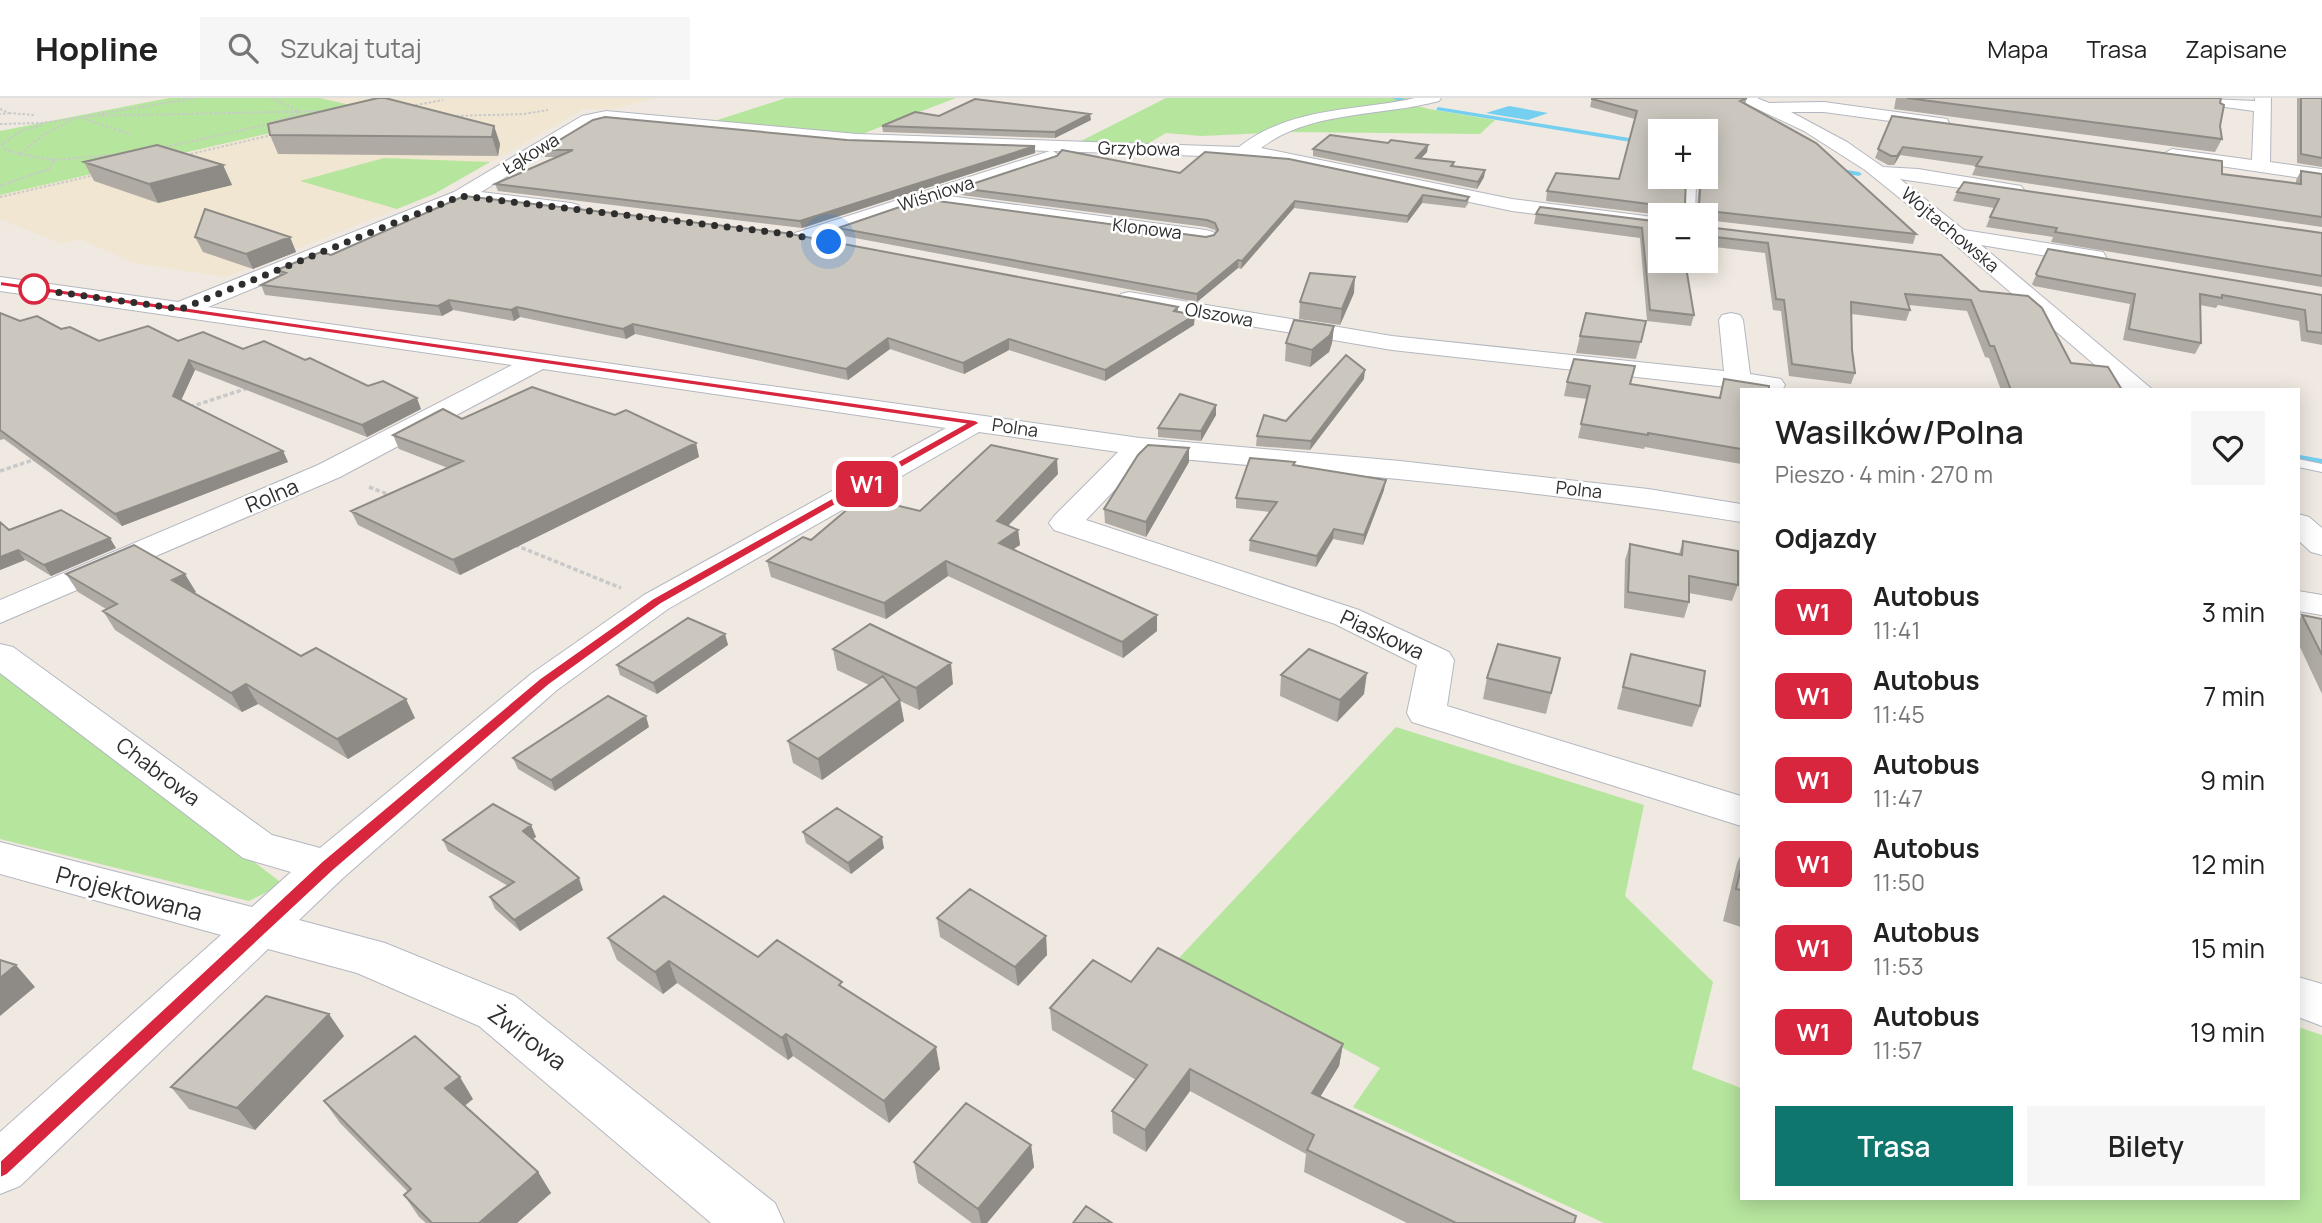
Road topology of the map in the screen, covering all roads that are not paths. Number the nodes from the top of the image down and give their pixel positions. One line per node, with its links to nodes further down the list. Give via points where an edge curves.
1 (1433, 98): 10 (street, via 1277,129)
2 (1742, 98): 6 (street, Wojtachowska)
3 (2196, 98): 4 (street)
4 (2262, 102): 12 (street)
5 (1846, 104): 6 (street); 8 (street)
6 (1771, 107): 13 (street, Wojtachowska, via 1825,135)
7 (611, 116): 9 (street, Grzybowa, via 857,139); 16 (street, Łąkowa, via 588,120)
8 (1964, 126)
9 (1070, 149): 10 (street, Grzybowa); 17 (street, Wiśniowa)
10 (1253, 152): 19 (street, Grzybowa, via 1512,205)
11 (2154, 152): 12 (street)
12 (2261, 166): 14 (street)
13 (1880, 173): 15 (street); 22 (street, Wojtachowska)
14 (2322, 175)
15 (2039, 193)
16 (461, 196): 18 (street); 30 (street, Łąkowa)
17 (922, 198): 21 (street, Klonowa); 23 (street, Wiśniowa)
18 (597, 212)
19 (1648, 222)
20 (774, 233): 23 (street)
21 (1206, 236)
22 (1958, 236): 26 (street, Wojtachowska); 27 (street)
23 (802, 237): 24 (street)
24 (843, 245)
25 (1952, 258): 26 (street)
26 (1986, 260): 35 (street, Wojtachowska)
27 (2122, 262)
28 (0, 284): 30 (street, Polna)
29 (1113, 296): 33 (street, Olszowa, via 1392,343)
30 (181, 309): 32 (street, Polna)
31 (1731, 320): 33 (street)
32 (537, 362): 36 (street, Polna); 45 (street, Rolna, via 329,471)
33 (1738, 380): 34 (street, Olszowa)
34 (1772, 385)
35 (2138, 388)
36 (975, 423): 37 (street, Polna); 49 (street, via 656,602 544,682)
37 (1140, 447): 40 (street, Polna, via 1441,475); 47 (street, Piaskowa, via 1065,523 1347,617 1436,660 1426,713)
38 (2300, 463): 39 (lane)
39 (2322, 468)
40 (1740, 513)
41 (2300, 526): 42 (street)
42 (2322, 545)
43 (2300, 601): 44 (street)
44 (2322, 605)
45 (0, 613)
46 (0, 655): 49 (street, Chabrowa, via 258,847)
47 (1740, 811)
48 (0, 858): 50 (street, Projektowana)
49 (327, 866): 50 (street)
50 (258, 929): 53 (street); 54 (street, Żwirowa, via 368,957 497,1011)
51 (2300, 998): 52 (street)
52 (2322, 1005)
53 (0, 1168)
54 (755, 1223)

